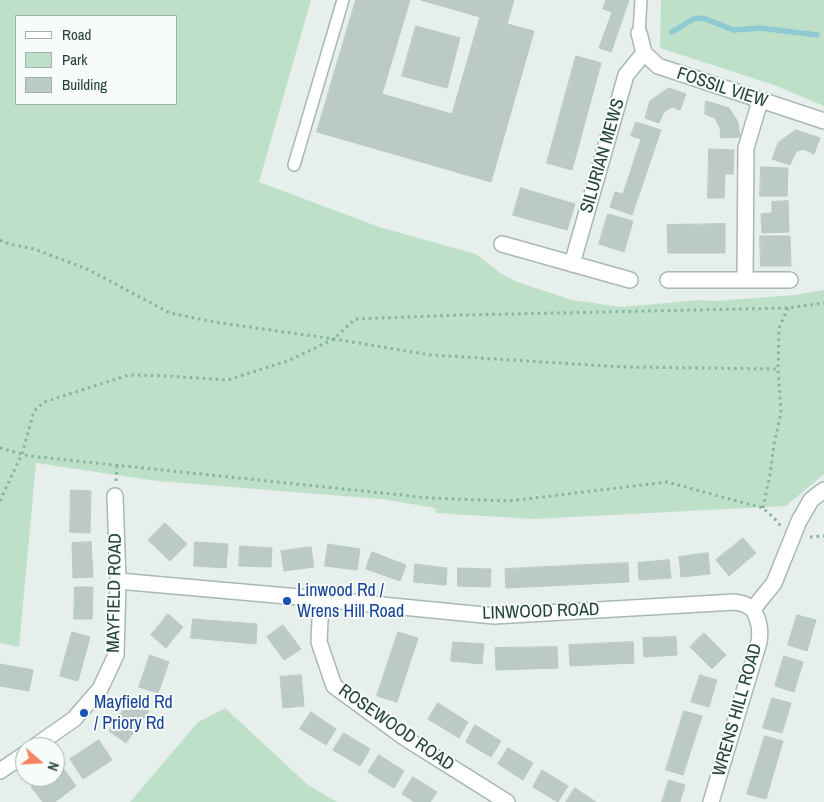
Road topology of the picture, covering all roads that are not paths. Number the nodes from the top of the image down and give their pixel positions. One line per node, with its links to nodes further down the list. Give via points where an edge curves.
1 (344, 0): 7 (lane)
2 (641, 0): 3 (lane)
3 (639, 32): 4 (street)
4 (644, 53): 5 (street, FOSSIL VIEW, via 658,66); 9 (street, SILURIAN MEWS, via 626,75)
5 (760, 101): 6 (street, FOSSIL VIEW); 12 (street, via 746,148)
6 (824, 122)
7 (294, 165)
8 (502, 244): 9 (street)
9 (572, 264): 10 (street)
10 (630, 280)
11 (668, 280): 12 (street)
12 (745, 280): 13 (street)
13 (790, 280)
14 (824, 490): 18 (street, via 811,500 774,583)
15 (115, 496): 16 (street, MAYFIELD ROAD)
16 (118, 581): 17 (street, LINWOOD ROAD); 19 (street, MAYFIELD ROAD, via 116,655 100,689 74,719)
17 (321, 599): 18 (street, LINWOOD ROAD, via 494,616 735,602); 22 (street, ROSEWOOD ROAD, via 319,642 334,686 405,738)
18 (753, 610): 23 (street, WRENS HILL ROAD, via 759,622 759,642)
19 (48, 737)
20 (15, 761): 21 (street)
21 (0, 771)
22 (507, 802)
23 (711, 802)

